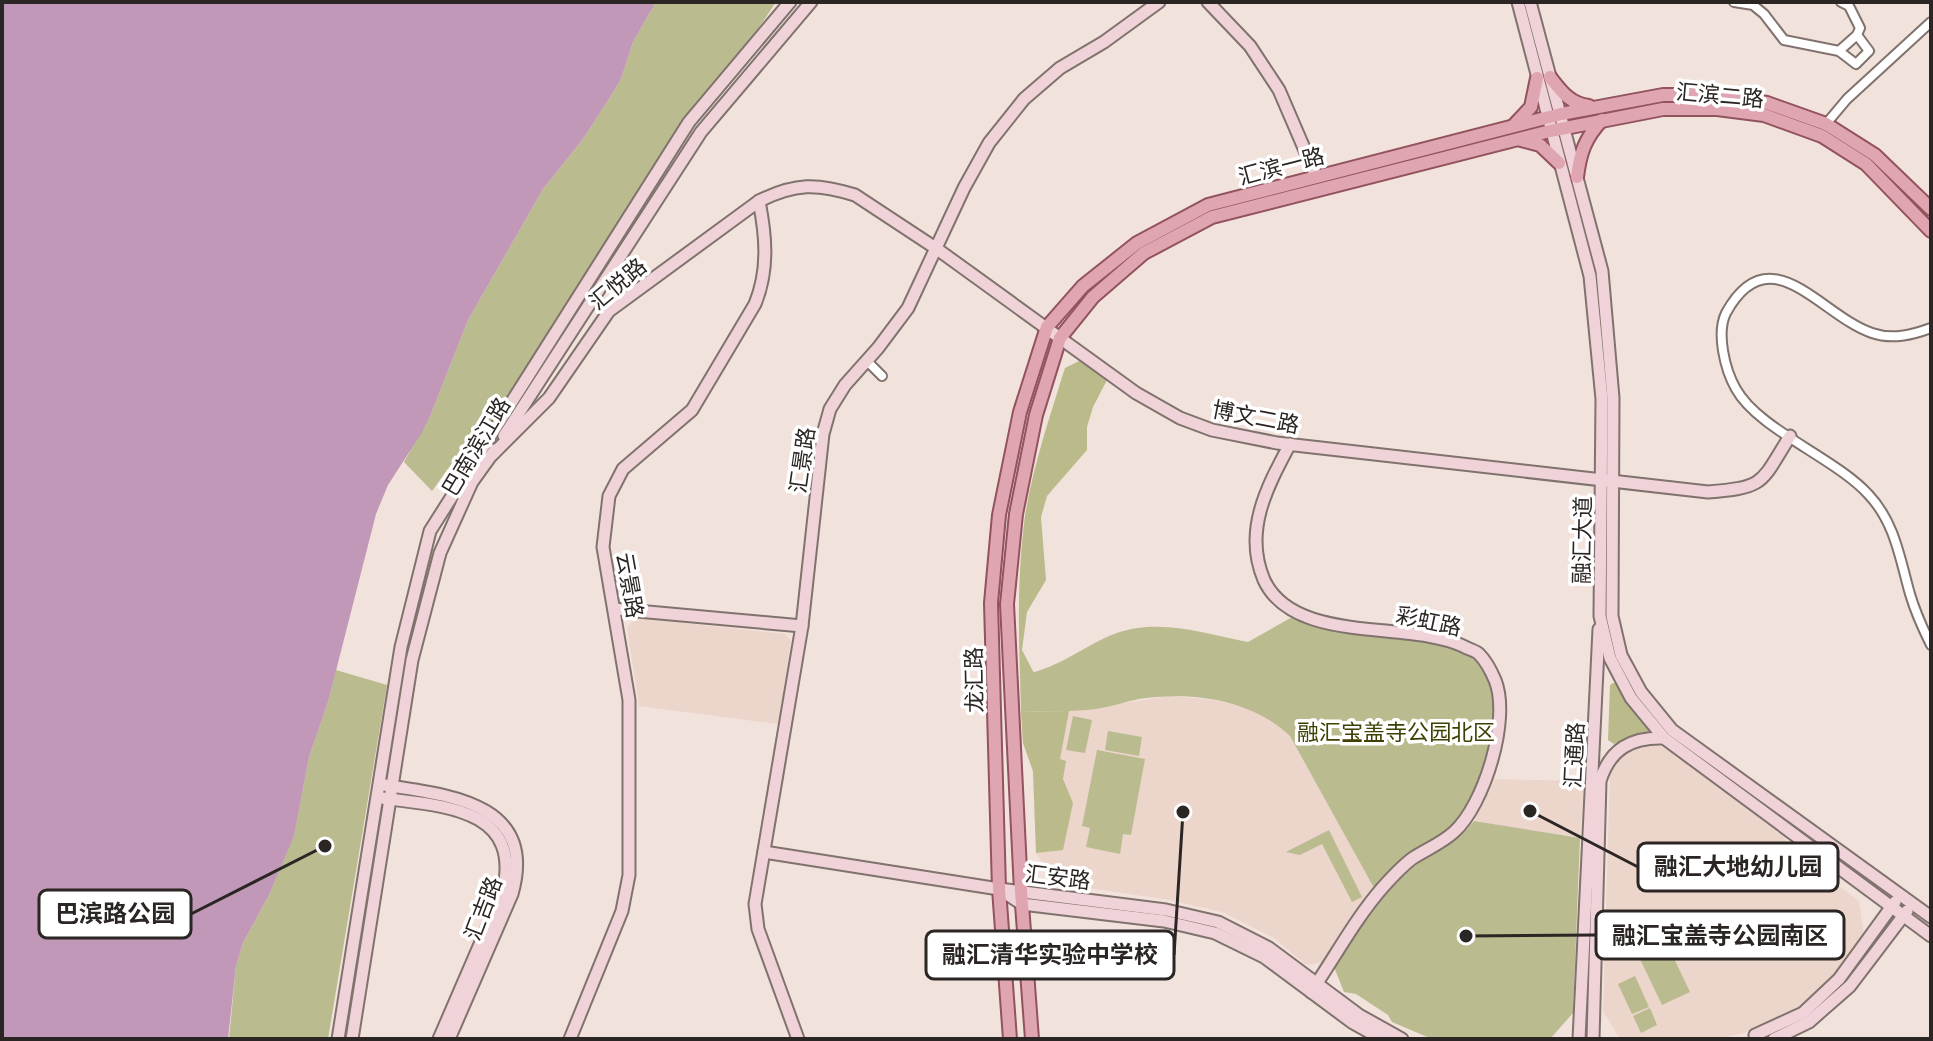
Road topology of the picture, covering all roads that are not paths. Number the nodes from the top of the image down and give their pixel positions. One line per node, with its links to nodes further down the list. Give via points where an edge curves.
1 (790, 2): 43 (street, 巴南滨江路, via 689,122 430,531 401,647)
2 (811, 2): 36 (street, 巴南滨江路, via 701,132)
3 (1159, 2): 28 (street, 汇景路, via 1060,68 1024,99 989,143)
4 (1208, 2): 23 (street, via 1250,46 1279,90)
5 (1518, 2): 15 (street, 融汇大道)
6 (1530, 2): 15 (street, 融汇大道)
7 (1734, 2): 9 (street)
8 (1841, 2): 11 (street, via 1849,6 1860,28)
9 (1754, 3): 12 (street, via 1784,40)
10 (1931, 22): 14 (street)
11 (1857, 35): 12 (street); 13 (street, via 1869,51)
12 (1839, 51): 13 (street, via 1856,64)
13 (1864, 56): 14 (street)
14 (1878, 71): 20 (street)
15 (1543, 78): 16 (main road, via 1578,105); 17 (street, 融汇大道); 19 (street, 融汇大道); 21 (main road)
16 (1596, 107): 17 (main road, 汇滨二路); 20 (main road, 汇滨二路, via 1663,95 1718,95 1767,103)
17 (1562, 120): 18 (main road, 汇滨二路); 19 (main road, 汇滨一路); 24 (street, 融汇大道)
18 (1602, 120): 24 (main road, via 1583,145); 27 (main road, 汇滨二路, via 1663,109 1764,115 1822,136 1866,164)
19 (1548, 124): 21 (main road, 汇滨一路); 22 (street, 融汇大道)
20 (1826, 124): 26 (main road, 汇滨二路, via 1875,155)
21 (1513, 133): 22 (main road, via 1540,145); 23 (main road, 汇滨一路); 31 (main road, 汇滨一路, via 1212,217 1144,253 1093,297)
22 (1559, 163): 37 (street, 融汇大道, via 1590,276)
23 (1316, 176): 29 (main road, 汇滨一路, via 1208,205 1137,243 1083,286)
24 (1577, 177): 37 (street, 融汇大道, via 1602,271 1613,398)
25 (759, 201): 28 (street, 博文二路, via 809,185 832,188 855,195); 36 (street, 汇悦路, via 609,311 549,398); 38 (street, 云景路, via 766,257 755,304 692,410 623,469 609,496 603,547)
26 (1931, 209)
27 (1931, 231)
28 (937, 249): 29 (street, 博文二路); 32 (street, 汇景路, via 908,308)
29 (1047, 327): 31 (street, 博文二路); 46 (main road, 龙汇路, via 1017,427 999,515 991,603)
30 (1931, 328): 34 (street, via 1908,337 1874,334 1789,282 1759,280 1744,287 1722,322 1726,366 1747,406)
31 (1060, 338): 35 (street, 博文二路, via 1180,418 1212,430); 48 (main road, 龙汇路, via 1036,415 1016,514 1007,604)
32 (867, 361): 33 (street); 40 (street, 汇景路, via 830,409 823,434)
33 (882, 376)
34 (1790, 436): 37 (street, 博文二路, via 1761,483 1741,489 1708,492); 41 (street, via 1869,495 1893,532 1910,596)
35 (1290, 444): 37 (street, 博文二路); 54 (street, 彩虹路, via 1268,485 1255,533 1254,550 1267,586 1284,606 1306,617 1451,641 1479,654 1496,682 1499,721 1479,800 1467,819 1385,884)
36 (492, 455): 43 (street, 巴南滨江路, via 472,482 440,553)
37 (1608, 481): 39 (street, 融汇大道); 47 (street, 融汇大道, via 1612,616 1621,655 1641,692 1672,730)
38 (615, 609): 40 (street); 60 (street, 云景路, via 629,700 629,875 622,911)
39 (1600, 616): 42 (street, 融汇大道, via 1610,658 1631,698); 66 (street, 汇通路)
40 (802, 626): 45 (street, 汇景路)
41 (1931, 645)
42 (1664, 738): 50 (street, 融汇大道); 67 (street, 汇通路, via 1623,746 1600,781)
43 (386, 785): 44 (street, 巴南滨江路); 59 (street, 汇吉路, via 451,796 484,809 507,829 517,855 512,894)
44 (384, 798): 56 (street, 巴南滨江路); 57 (street, 巴南滨江路); 58 (street, 汇吉路, via 466,812 494,832 505,855 503,891)
45 (764, 852): 46 (street, 汇安路); 61 (street, 汇景路, via 756,917)
46 (999, 889): 48 (street, 汇安路); 62 (main road, 龙汇路)
47 (1900, 895): 49 (street, 融汇大道); 50 (street)
48 (1021, 898): 54 (street, 汇安路, via 1215,933); 63 (main road, 龙汇路)
49 (1913, 904): 51 (street); 52 (street, 融汇大道)
50 (1892, 907): 51 (street, 融汇大道); 55 (street, via 1839,979 1803,1013)
51 (1904, 916): 53 (street, 融汇大道); 68 (street, via 1850,986 1809,1022)
52 (1931, 917)
53 (1931, 936)
54 (1314, 988): 64 (street, 汇安路, via 1353,1023); 65 (street, 汇安路)
55 (1756, 1037)
56 (338, 1039)
57 (352, 1039)
58 (439, 1039)
59 (449, 1039)
60 (573, 1039)
61 (798, 1039)
62 (1010, 1039)
63 (1032, 1039)
64 (1382, 1039)
65 (1402, 1039)
66 (1579, 1039)
67 (1593, 1039)
68 (1774, 1039)

